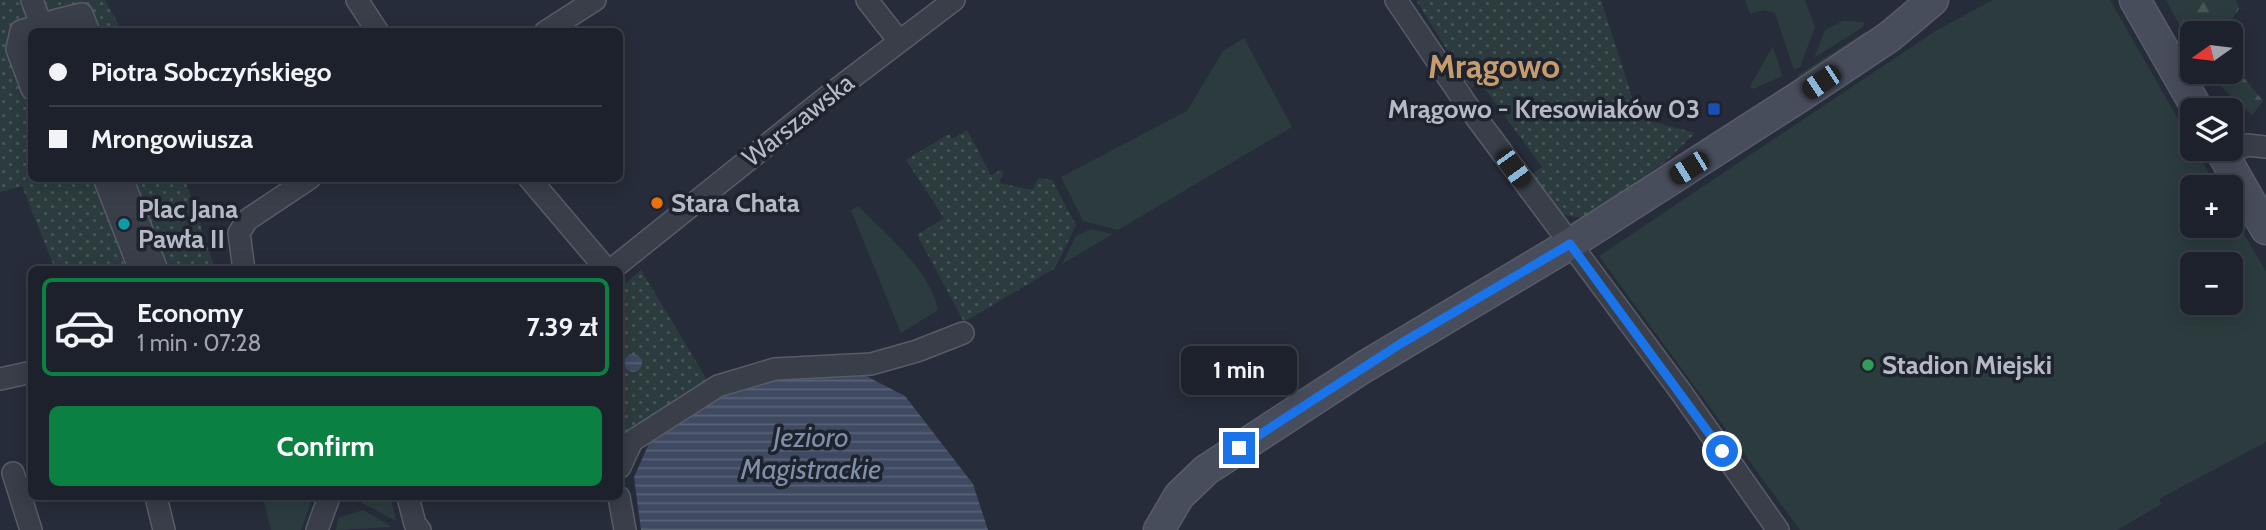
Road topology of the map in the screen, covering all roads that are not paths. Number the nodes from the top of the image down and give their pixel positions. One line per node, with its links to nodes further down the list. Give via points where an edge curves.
1 (32, 0): 9 (street)
2 (595, 0): 12 (street)
3 (867, 0): 14 (street)
4 (954, 0): 14 (street, Warszawska)
5 (1396, 0): 25 (street)
6 (1933, 0): 25 (street, via 1878,45)
7 (2135, 0): 16 (street)
8 (361, 2): 11 (street)
9 (51, 27): 10 (street, via 82,14)
10 (87, 28)
11 (376, 28)
12 (551, 28)
13 (28, 30): 15 (street, via 21,31 17,49)
14 (900, 41): 30 (street, Warszawska)
15 (28, 78)
16 (2191, 98)
17 (2243, 146): 18 (street)
18 (2266, 147)
19 (2227, 161): 24 (street)
20 (106, 182): 26 (street)
21 (124, 182): 27 (street)
22 (304, 182): 28 (street, via 247,220 239,233)
23 (533, 182): 29 (street)
24 (2266, 229)
25 (1570, 244): 45 (street, via 1373,361 1206,470 1179,496); 46 (street, via 1681,391)
26 (138, 266)
27 (155, 266)
28 (243, 266)
29 (606, 266)
30 (614, 266)
31 (963, 333): 34 (street, via 871,364 775,369 718,386 632,441)
32 (28, 373): 33 (street)
33 (0, 379)
34 (623, 460)
35 (15, 473): 40 (street)
36 (157, 500): 41 (street)
37 (328, 500): 42 (street)
38 (409, 500): 43 (street)
39 (620, 500): 44 (street)
40 (31, 530)
41 (164, 530)
42 (317, 530)
43 (420, 530)
44 (625, 530)
45 (1159, 530)
46 (1777, 530)

